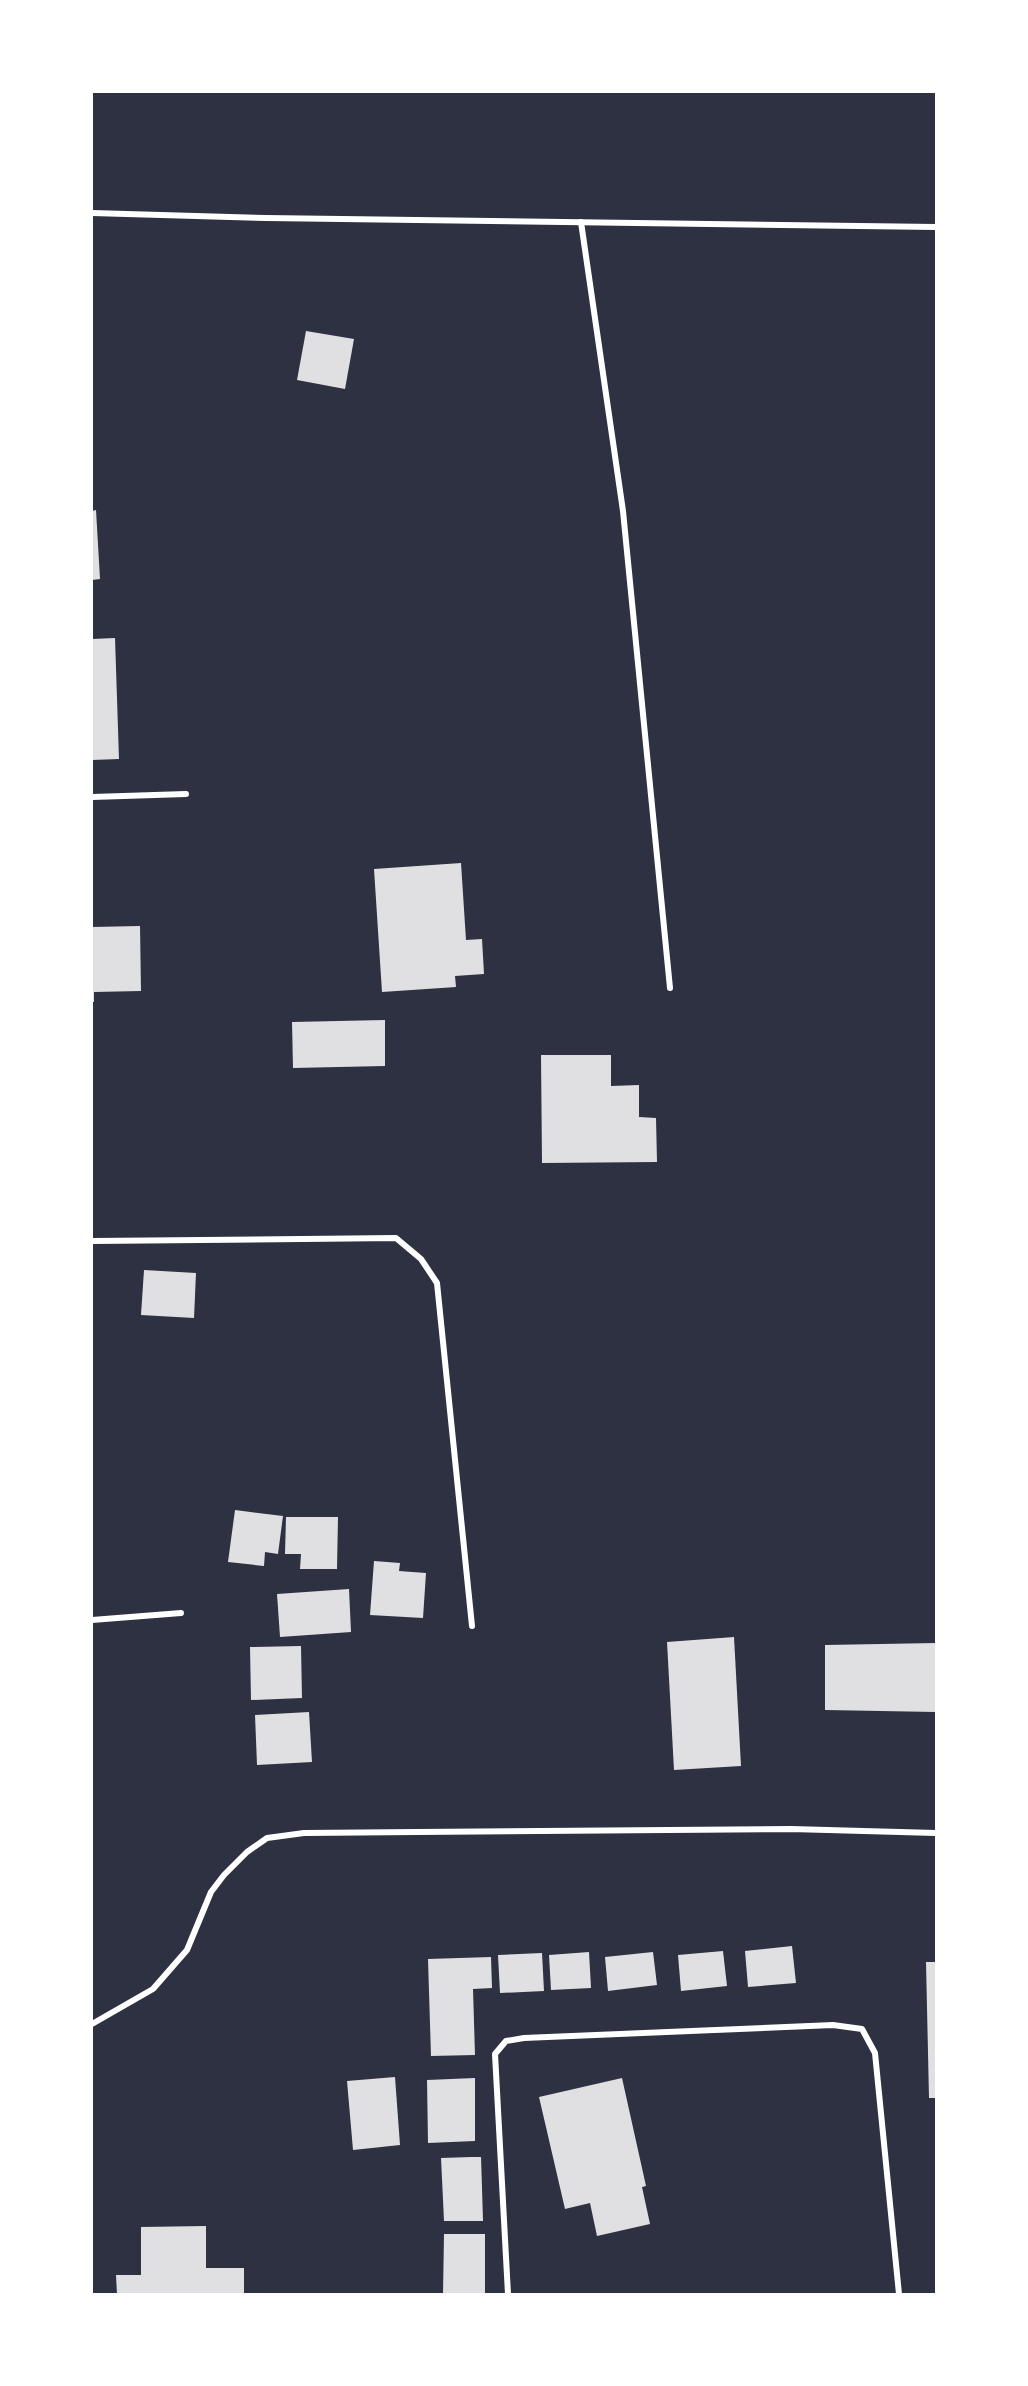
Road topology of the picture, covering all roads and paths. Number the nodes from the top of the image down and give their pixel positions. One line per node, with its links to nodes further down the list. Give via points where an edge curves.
1 (92, 213): 2 (street)
2 (581, 222): 3 (street); 6 (street, via 623,511)
3 (936, 227)
4 (186, 794): 5 (street)
5 (92, 797)
6 (670, 988)
7 (92, 1241): 10 (street, via 396,1238 421,1258 436,1283)
8 (181, 1613): 9 (street)
9 (92, 1620)
10 (472, 1626)
11 (936, 1833): 12 (street, via 406,1832 304,1833 267,1838 247,1852 211,1892 187,1950 153,1989)
12 (92, 2024)
13 (508, 2295): 14 (street, via 495,2054 506,2041 833,2025 862,2029 875,2053)
14 (899, 2295)

